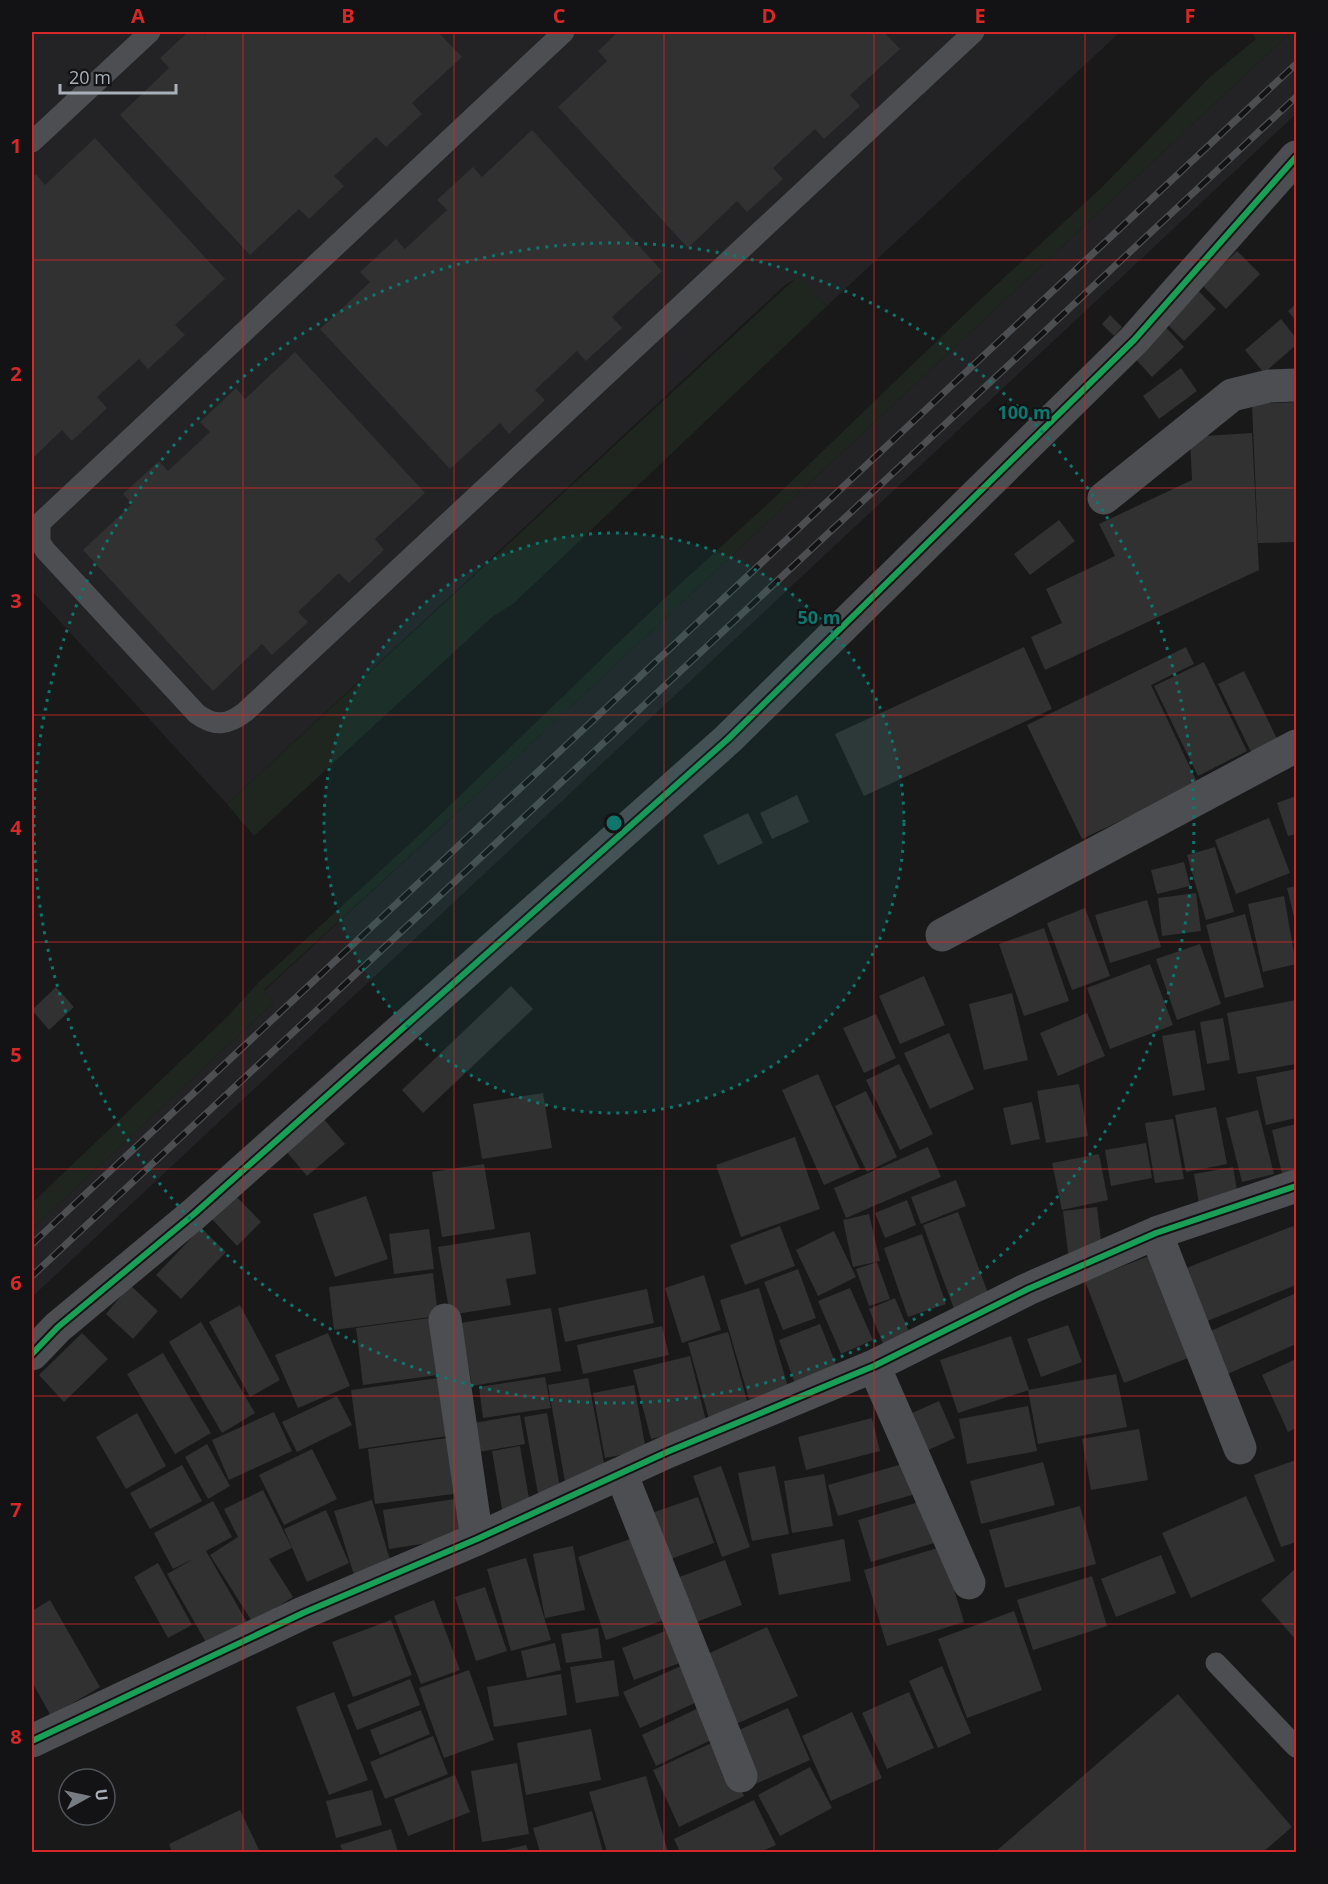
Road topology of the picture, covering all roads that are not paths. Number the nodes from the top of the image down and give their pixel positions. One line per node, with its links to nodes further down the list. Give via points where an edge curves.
1 (150, 32): 4 (lane)
2 (564, 32): 3 (lane, via 40,524 40,542 45,550 207,722 233,721 245,712)
3 (975, 32)
4 (32, 142)
5 (1296, 157): 13 (street, via 1134,340 728,739 212,1198 58,1327)
6 (1296, 385): 7 (street, via 1269,386 1232,395)
7 (1104, 498)
8 (1296, 746): 9 (street)
9 (942, 935)
10 (1296, 1186): 11 (street)
11 (1156, 1233): 14 (street, via 1028,1289); 15 (street)
12 (445, 1320): 17 (street)
13 (32, 1354)
14 (874, 1366): 16 (street); 18 (street)
15 (1240, 1448)
16 (621, 1473): 17 (street); 22 (street)
17 (477, 1539): 20 (street, via 303,1613)
18 (969, 1583)
19 (1216, 1663): 21 (lane)
20 (32, 1741)
21 (1296, 1747)
22 (741, 1776)

